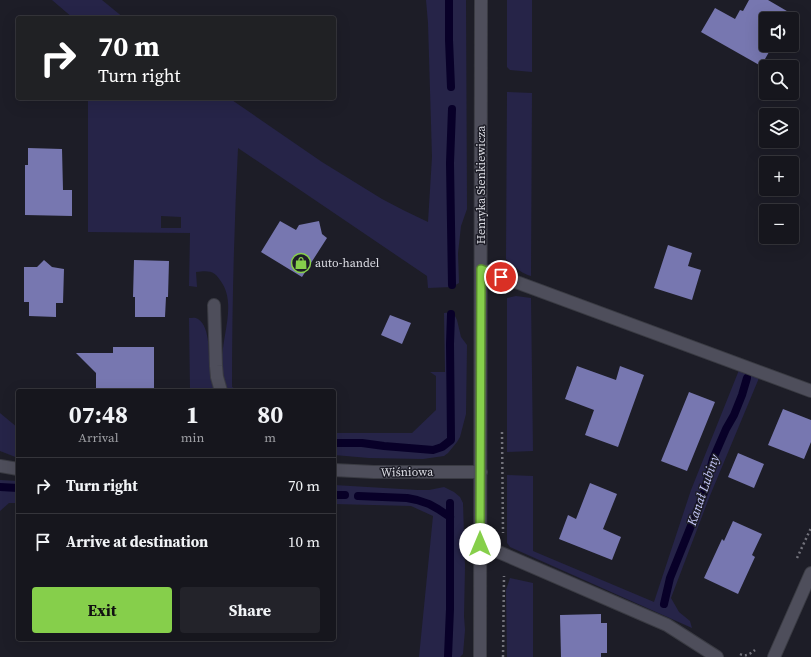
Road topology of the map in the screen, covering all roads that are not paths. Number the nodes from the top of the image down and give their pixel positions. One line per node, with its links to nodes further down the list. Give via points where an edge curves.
1 (481, 0): 2 (street, Henryka Sienkiewicza)
2 (481, 269): 5 (street); 9 (street, Henryka Sienkiewicza)
3 (214, 305): 4 (street, via 216,366)
4 (220, 389)
5 (811, 391)
6 (0, 466): 7 (street)
7 (16, 469)
8 (336, 470): 9 (street, Wiśniowa)
9 (481, 472): 10 (street, Henryka Sienkiewicza)
10 (480, 544): 12 (street, Henryka Sienkiewicza); 13 (street, via 667,625)
11 (811, 572): 14 (street)
12 (480, 657)
13 (716, 657)
14 (774, 657)

